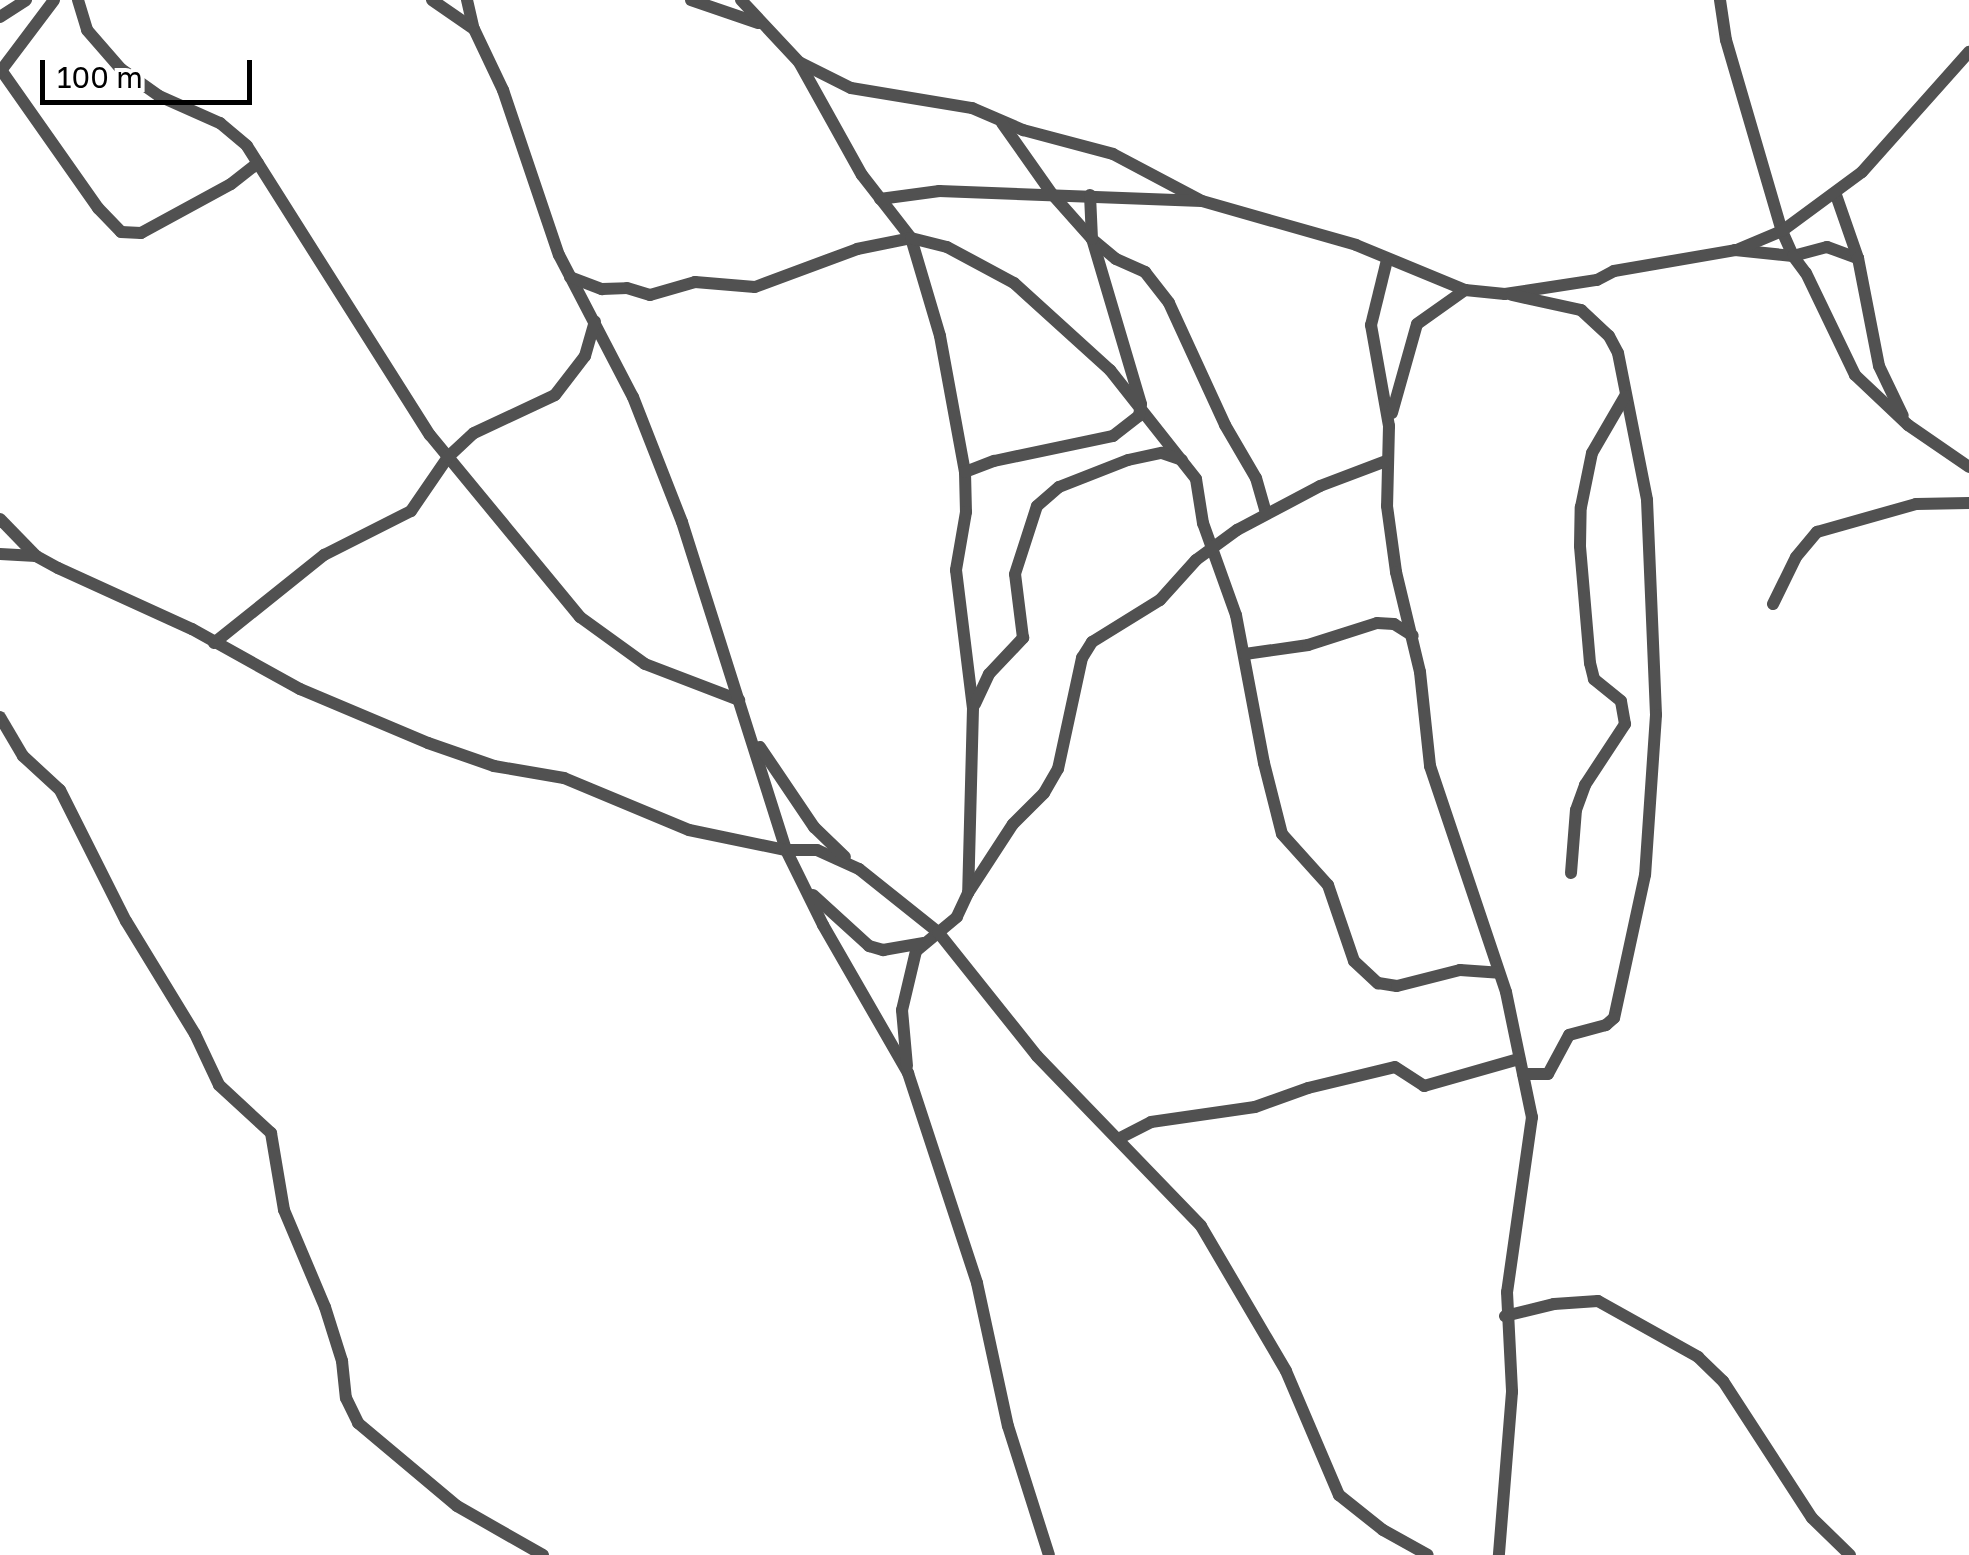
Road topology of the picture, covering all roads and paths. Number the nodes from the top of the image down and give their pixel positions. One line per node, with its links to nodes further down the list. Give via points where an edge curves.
1 (26, 0): 9 (street)
2 (54, 0): 14 (street)
3 (78, 0): 16 (street, via 87,30 122,69 159,96 220,123)
4 (432, 0): 11 (street)
5 (467, 0): 11 (street)
6 (691, 0): 10 (street)
7 (741, 0): 10 (street)
8 (1720, 0): 22 (street)
9 (0, 17)
10 (761, 24): 13 (street)
11 (474, 29): 29 (street, via 504,90)
12 (1969, 52): 19 (street, via 1894,142)
13 (799, 62): 15 (street, via 851,88 951,104); 20 (street)
14 (1, 71): 16 (street, via 121,232 142,233)
15 (1002, 123): 17 (street); 21 (street, via 1113,154)
16 (258, 164): 37 (street)
17 (1052, 194): 18 (street); 20 (street, via 939,191); 24 (street)
18 (1090, 195): 21 (street); 24 (street)
19 (1836, 195): 22 (street); 27 (street)
20 (880, 199): 23 (street)
21 (1202, 201): 28 (street)
22 (1782, 231): 25 (street); 26 (street)
23 (911, 238): 29 (street, via 857,249 756,287 695,282 650,295); 34 (street, via 947,247 1014,283); 41 (street, via 940,336)
24 (1092, 239): 34 (street); 43 (street, via 1145,272 1169,304 1256,478)
25 (1735, 250): 26 (street); 31 (street)
26 (1793, 256): 27 (street, via 1827,246); 35 (street, via 1855,374)
27 (1858, 258): 35 (street, via 1879,366)
28 (1387, 260): 30 (street); 36 (street, via 1371,325)
29 (570, 277): 32 (street)
30 (1464, 290): 31 (street); 36 (street, via 1416,324)
31 (1505, 294): 33 (street, via 1567,305 1598,324 1618,353)
32 (595, 320): 37 (street, via 586,356 555,394 484,426); 52 (street, via 682,522)
33 (1625, 396): 58 (street, via 1592,453 1580,546 1594,679 1621,701 1625,724 1576,810); 64 (street, via 1647,500 1652,566 1656,714 1645,875 1614,1018 1569,1035 1548,1074)
34 (1141, 404): 38 (street); 41 (street, via 1134,423 1113,436)
35 (1908, 425): 40 (street)
36 (1389, 426): 39 (street)
37 (448, 457): 50 (street, via 411,511 324,554); 52 (street, via 590,626 645,664)
38 (1184, 461): 45 (street, via 1199,490); 53 (street, via 1162,453 1128,460 1060,487 1037,506 1015,574 1023,638 989,674)
39 (1386, 461): 43 (street); 49 (street, via 1390,537)
40 (1969, 467)
41 (965, 472): 53 (street, via 957,594)
42 (1969, 503): 48 (street, via 1916,504 1816,532)
43 (1266, 514): 45 (street)
44 (0, 519): 47 (street)
45 (1212, 547): 51 (street); 60 (street, via 1173,590 1086,648 1058,769)
46 (0, 554): 47 (street)
47 (36, 556): 50 (street)
48 (1772, 604)
49 (1413, 636): 51 (street, via 1377,623 1308,645); 63 (street, via 1430,766)
50 (214, 642): 56 (street, via 316,696 464,757 564,778 689,830)
51 (1245, 654): 63 (street, via 1282,834 1328,885 1354,961 1389,986 1460,970)
52 (740, 700): 55 (street)
53 (973, 708): 60 (street)
54 (0, 717): 68 (street, via 23,756 60,790 219,1084 271,1133 284,1210 325,1307 358,1424 457,1506)
55 (750, 732): 56 (street); 57 (street, via 814,827)
56 (786, 850): 57 (street, via 818,850); 59 (street)
57 (854, 866): 61 (street)
58 (1572, 873)
59 (804, 885): 62 (street, via 869,946 883,950); 65 (street)
60 (968, 893): 61 (street, via 957,917)
61 (938, 932): 62 (street); 66 (street, via 1017,1034)
62 (924, 942): 65 (street, via 902,1010)
63 (1499, 972): 64 (street)
64 (1521, 1066): 66 (street, via 1424,1086 1400,1068 1386,1069 1256,1107 1151,1122); 67 (street, via 1532,1138)
65 (908, 1073): 69 (street, via 977,1283 1008,1426)
66 (1118, 1139): 70 (street, via 1211,1238 1286,1370 1339,1495)
67 (1505, 1316): 71 (street, via 1512,1392); 72 (street, via 1554,1304 1606,1302 1698,1357 1723,1381 1812,1518)
68 (543, 1555)
69 (1048, 1555)
70 (1428, 1555)
71 (1499, 1555)
72 (1850, 1555)

